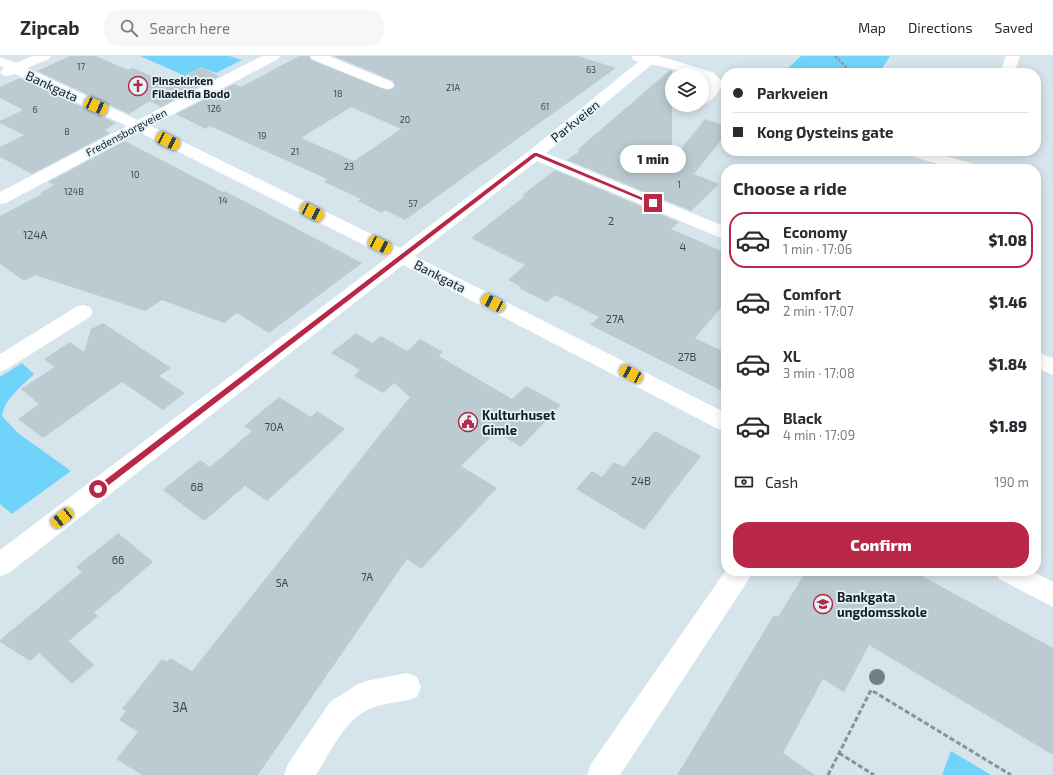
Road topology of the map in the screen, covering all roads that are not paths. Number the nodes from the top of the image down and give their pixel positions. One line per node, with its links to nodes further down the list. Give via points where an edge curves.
1 (44, 56): 6 (street)
2 (273, 56): 12 (street, Fredensborgveien)
3 (317, 56): 10 (street)
4 (1013, 56): 8 (street)
5 (646, 58): 7 (street); 13 (street, Parkveien)
6 (5, 68): 12 (street, Bankgata)
7 (684, 68)
8 (1009, 68)
9 (709, 76): 11 (street, via 716,82)
10 (386, 85)
11 (709, 93)
12 (138, 126): 16 (street, Fredensborgveien); 18 (street, Bankgata)
13 (535, 154): 17 (street); 18 (street, Parkveien)
14 (933, 156): 15 (street)
15 (969, 164)
16 (0, 199)
17 (721, 232)
18 (401, 256): 23 (street, Bankgata); 24 (street, Parkveien)
19 (83, 312): 21 (street)
20 (1041, 361): 22 (street)
21 (0, 364)
22 (1053, 366)
23 (721, 420)
24 (0, 565)
25 (737, 576): 30 (street)
26 (1017, 576): 27 (street)
27 (1053, 595)
28 (407, 687): 29 (street, via 366,694 340,712)
29 (299, 775)
30 (602, 775)

